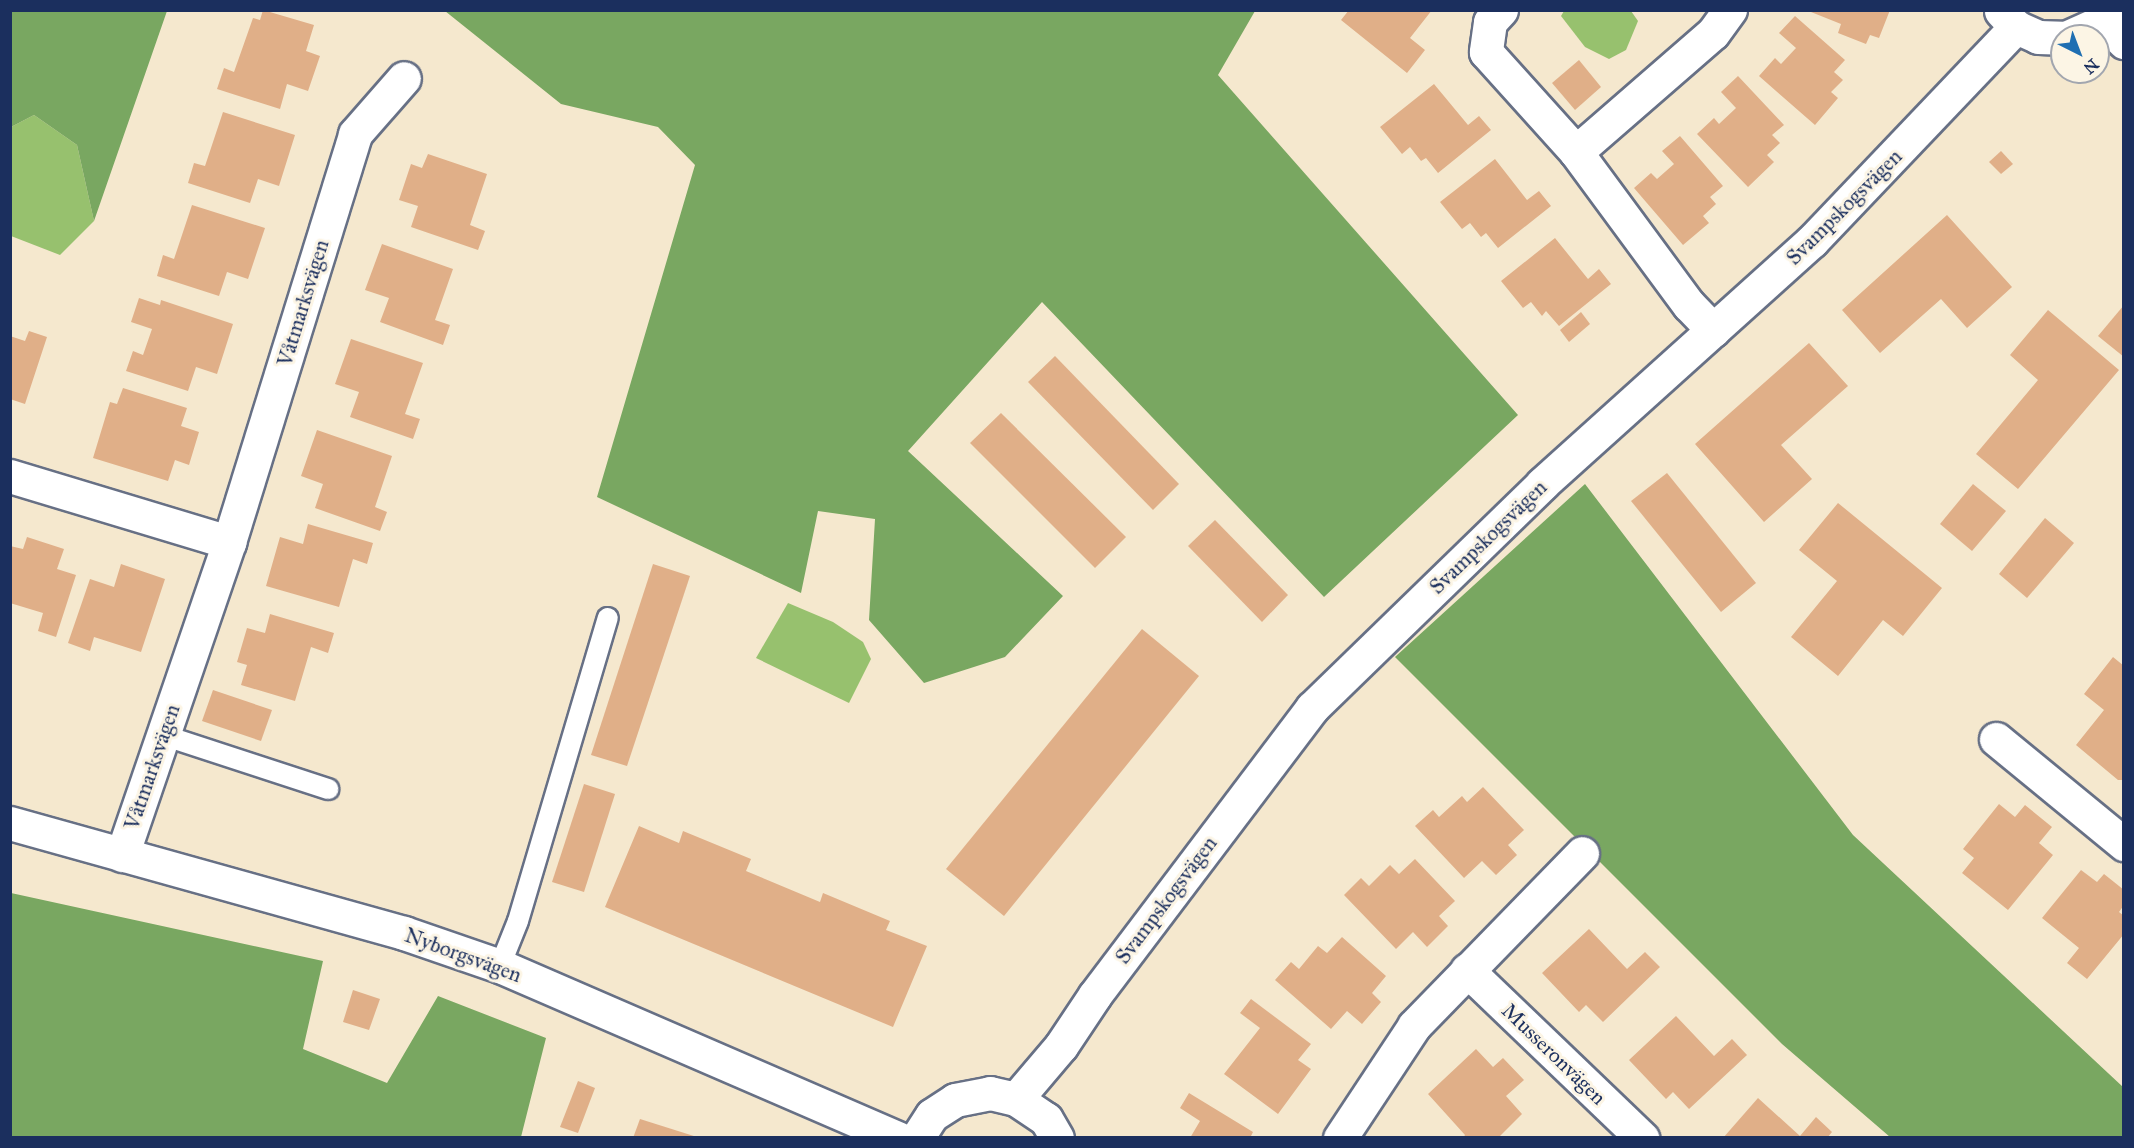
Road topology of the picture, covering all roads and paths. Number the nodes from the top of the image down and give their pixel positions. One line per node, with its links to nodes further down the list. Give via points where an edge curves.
1 (1501, 10): 6 (street, via 1490,22 1486,52)
2 (1730, 10): 6 (street, via 1713,33)
3 (2008, 19): 4 (street, Svampskogsvägen, via 2038,37); 7 (street, Svampskogsvägen, via 1820,233)
4 (2050, 38)
5 (404, 78): 9 (street, Våtmarksvägen, via 355,135)
6 (1576, 152): 7 (street, via 1689,305)
7 (1713, 330): 20 (street, Svampskogsvägen, via 1542,484 1312,708 1095,995 1061,1046)
8 (10, 476): 9 (street)
9 (229, 542): 11 (street, Våtmarksvägen)
10 (608, 618): 18 (lane, via 518,921)
11 (163, 735): 13 (lane); 17 (street, Våtmarksvägen)
12 (1996, 739): 15 (street)
13 (328, 789)
14 (10, 823): 17 (street, Nyborgsvägen)
15 (2124, 844)
16 (1582, 853): 19 (street)
17 (122, 855): 18 (street, Nyborgsvägen, via 404,933)
18 (500, 966): 21 (street, Nyborgsvägen)
19 (1467, 970): 24 (street, via 1414,1026); 25 (street, Musseronvägen)
20 (1016, 1099): 22 (street, via 990,1093 955,1100 932,1115); 23 (street, via 1046,1119)
21 (898, 1137)
22 (917, 1137)
23 (1057, 1137)
24 (1340, 1137)
25 (1642, 1137)

